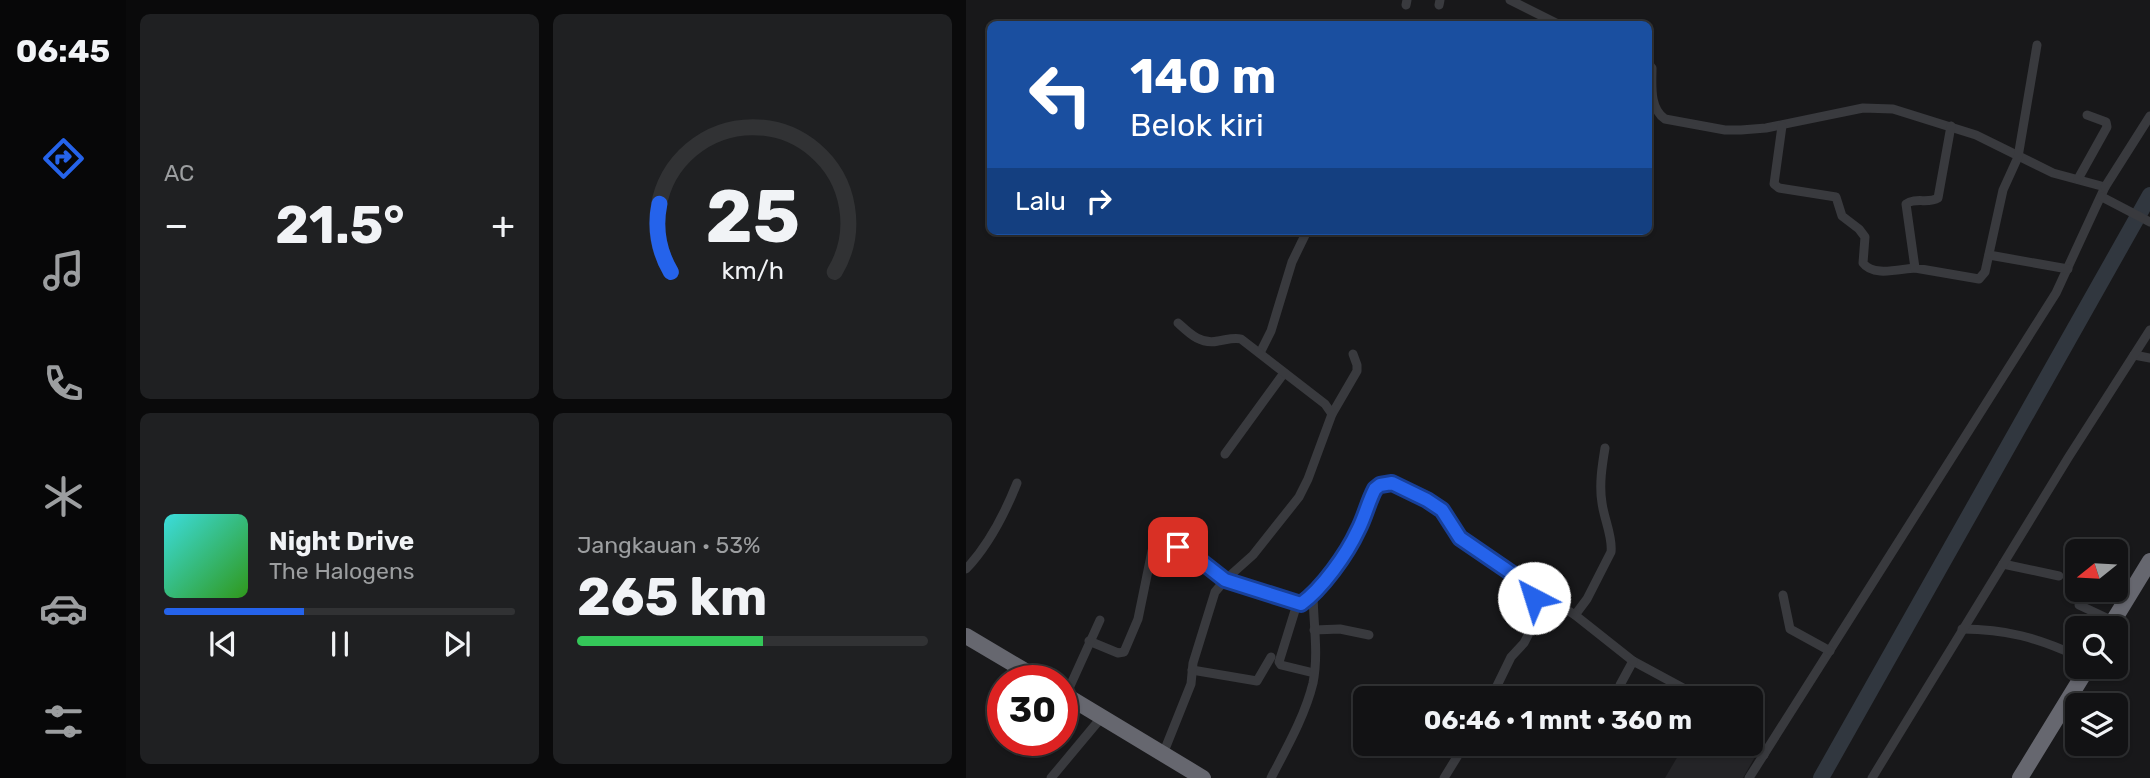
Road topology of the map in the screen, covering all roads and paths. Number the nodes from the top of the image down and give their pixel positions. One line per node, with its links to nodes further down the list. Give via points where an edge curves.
1 (1510, 0): 2 (street)
2 (1552, 21)
3 (2037, 45): 9 (street)
4 (1652, 99): 7 (street, via 1658,115 1674,121 1725,130)
5 (2087, 115): 10 (street, via 2108,127)
6 (2150, 116): 11 (street)
7 (1782, 125): 8 (street, via 1863,108 1893,109); 15 (street, via 1774,184 1836,197 1842,216 1865,237 1863,263 1869,270)
8 (1951, 126): 9 (street); 15 (street, via 1938,198 1906,204)
9 (2018, 157): 10 (street); 14 (street, via 2003,190)
10 (2078, 179): 11 (street)
11 (2104, 192): 12 (street); 16 (street)
12 (2150, 222)
13 (1305, 235): 19 (street)
14 (1989, 256): 15 (street, via 1979,279); 16 (street)
15 (1915, 268)
16 (2068, 269): 47 (street)
17 (1178, 323): 19 (street, via 1202,341 1238,338)
18 (2150, 330): 21 (street)
19 (1260, 353): 23 (street)
20 (1353, 354): 24 (street, via 1357,371)
21 (2134, 355): 22 (street); 29 (street)
22 (2150, 358)
23 (1284, 373): 24 (street); 26 (street)
24 (1332, 414): 32 (street, via 1299,497 1253,555)
25 (1605, 448): 38 (street, via 1601,502 1611,552)
26 (1225, 454)
27 (1017, 483): 30 (street, via 989,538)
28 (2150, 561): 40 (highway)
29 (2003, 564): 31 (street); 42 (street)
30 (966, 569)
31 (2059, 576)
32 (1225, 580): 36 (street); 46 (street, via 1188,551 1155,547 1138,619 1124,652); 53 (street, via 1211,602)
33 (1536, 590): 34 (street, via 1460,538 1442,510 1387,483 1375,489 1348,548); 38 (street); 57 (street, via 1536,620)
34 (1313, 591): 36 (street); 43 (street)
35 (1783, 594): 47 (street, via 1790,629)
36 (1297, 604): 54 (street, via 1279,663)
37 (2079, 605): 39 (street)
38 (1575, 615): 50 (street)
39 (2098, 616)
40 (2116, 616)
41 (1100, 620): 46 (street)
42 (1962, 629): 48 (street, via 1995,629); 69 (street)
43 (1314, 630): 44 (street); 54 (street)
44 (1369, 635)
45 (966, 636): 51 (highway)
46 (1089, 642): 52 (street)
47 (1830, 651): 62 (street)
48 (2065, 651)
49 (1270, 657): 53 (street, via 1257,681)
50 (1633, 661): 56 (street); 58 (street)
51 (1015, 665)
52 (1078, 670)
53 (1192, 670): 61 (street, via 1191,684)
54 (1314, 673): 66 (street, via 1307,700)
55 (2081, 679): 70 (highway)
56 (1620, 685)
57 (1497, 686)
58 (1679, 686)
59 (1078, 703): 60 (highway)
60 (1101, 718): 61 (highway); 64 (street)
61 (1163, 754): 65 (highway)
62 (1764, 755): 68 (street)
63 (1458, 756): 67 (street)
64 (1051, 778)
65 (1203, 778)
66 (1271, 778)
67 (1444, 778)
68 (1749, 778)
69 (1872, 778)
70 (2020, 778)

